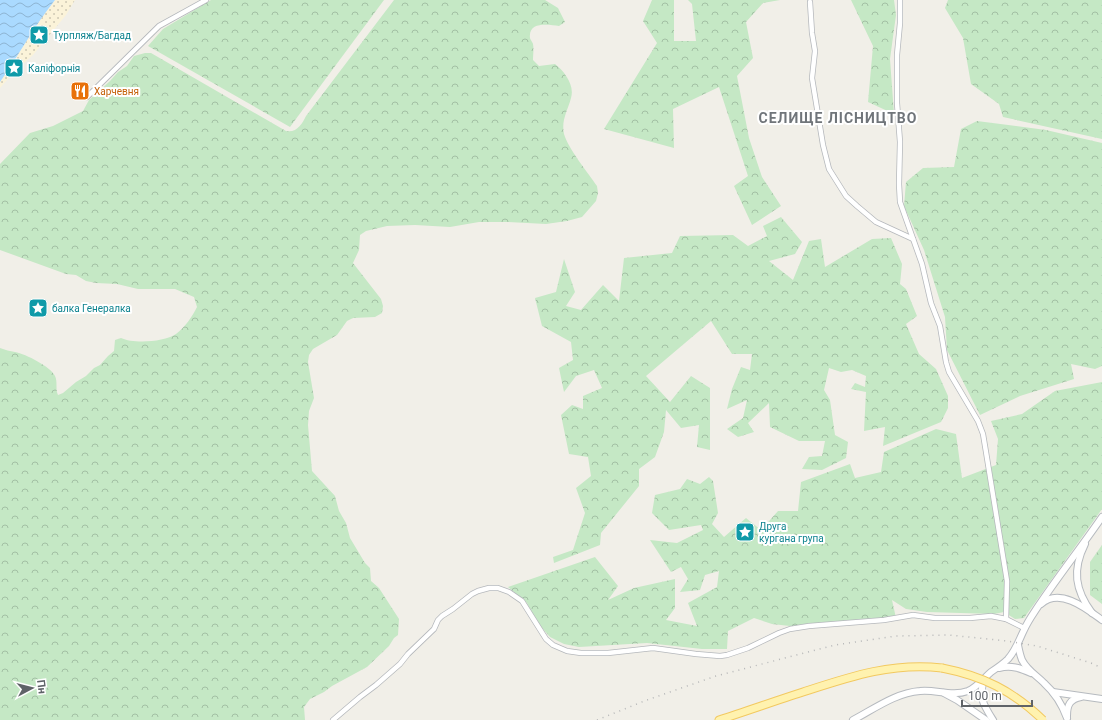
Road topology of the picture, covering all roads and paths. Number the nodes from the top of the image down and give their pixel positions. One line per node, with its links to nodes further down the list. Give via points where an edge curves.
1 (206, 0): 4 (street, via 159,26)
2 (900, 0): 5 (street, via 897,55 899,184 900,202)
3 (810, 2): 5 (street, via 815,52 812,78 829,169 846,196 876,222)
4 (87, 97)
5 (913, 239): 10 (street, via 940,326 949,372 978,422 982,434 1007,581)
6 (1102, 517): 7 (main road)
7 (1092, 532): 8 (main road); 9 (main road, via 1083,549 1077,574 1081,595)
8 (1036, 610): 9 (main road, via 1044,602 1062,598); 12 (main road)
9 (1092, 613): 11 (main road)
10 (1006, 619): 12 (street); 22 (street, via 991,616 934,618 913,615 809,626 779,632 748,648 720,656 653,648 581,653 553,645 546,639 522,601 498,588 489,588 472,594 442,616 434,629 400,664)
11 (1102, 620)
12 (1024, 628): 13 (main road)
13 (1018, 645): 14 (main road); 16 (main road, via 1023,662)
14 (998, 668): 15 (main road); 16 (main road, via 1014,667)
15 (987, 676): 18 (main road, via 970,690); 26 (main road, via 982,684 981,698)
16 (1036, 676): 17 (main road)
17 (1053, 692): 19 (main road); 21 (main road, via 1064,710)
18 (943, 693): 24 (main road, via 922,690 899,695); 25 (main road)
19 (1085, 697): 20 (main road); 21 (main road, via 1071,701)
20 (1102, 699)
21 (1066, 719)
22 (333, 720)
23 (719, 720): 27 (main road, bridge, via 847,677 899,667 919,666 967,674 996,685 1011,693)
24 (853, 720)
25 (986, 720)
26 (993, 720)
27 (1043, 720)

